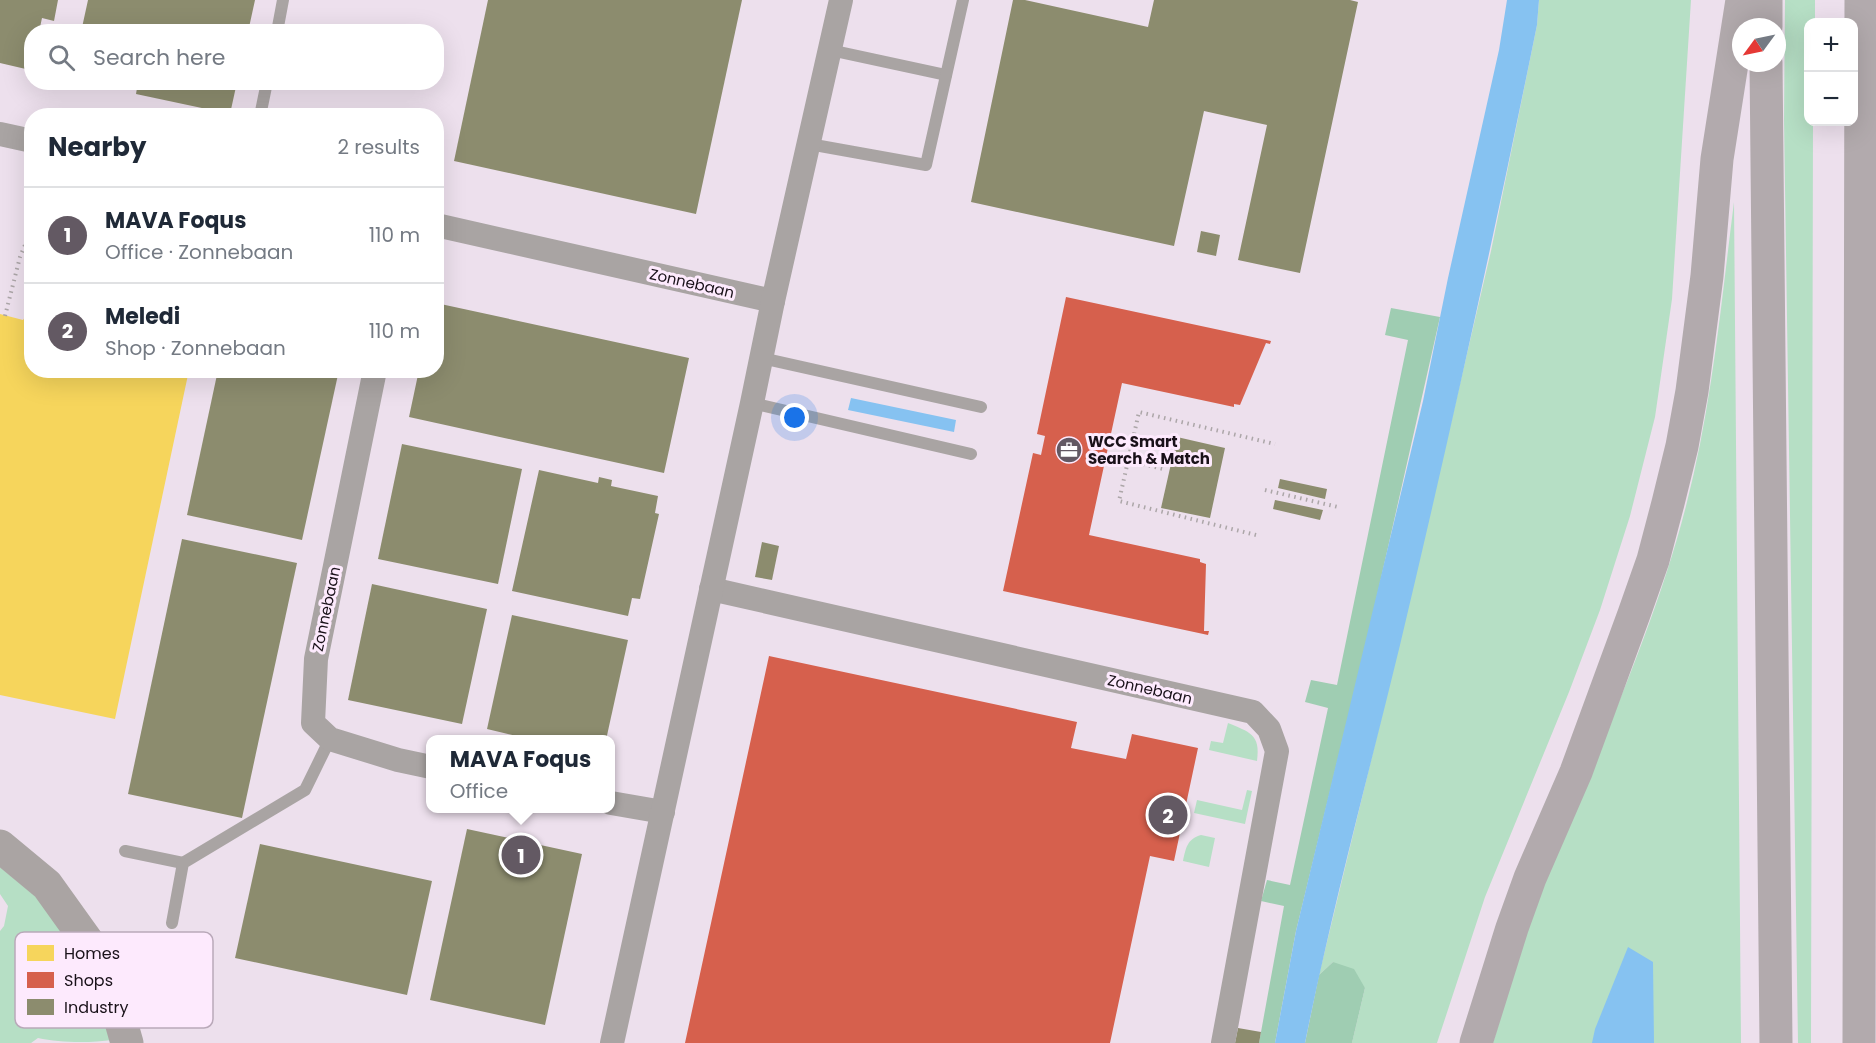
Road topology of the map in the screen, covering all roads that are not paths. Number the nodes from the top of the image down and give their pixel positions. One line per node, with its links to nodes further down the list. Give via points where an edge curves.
1 (284, 0): 8 (lane)
2 (841, 0): 9 (street)
3 (963, 0): 11 (lane)
4 (1742, 0): 38 (highway, via 1717,159 1692,391 1668,503 1634,614 1575,772 1526,888)
5 (1766, 0): 7 (highway)
6 (1861, 0): 40 (highway)
7 (1766, 18)
8 (279, 24)
9 (830, 50): 11 (lane); 16 (street)
10 (1766, 72): 39 (highway)
11 (946, 75): 16 (lane, via 926,165)
12 (265, 90): 13 (lane)
13 (262, 108)
14 (0, 134): 15 (street)
15 (24, 139)
16 (809, 144): 18 (street)
17 (444, 227): 18 (street, Zonnebaan)
18 (772, 301): 19 (street)
19 (762, 358): 21 (street); 22 (lane)
20 (373, 378): 25 (street, Zonnebaan, via 316,659 313,723)
21 (752, 403): 23 (lane); 24 (street)
22 (981, 407)
23 (971, 454)
24 (711, 589): 28 (street); 37 (street, Zonnebaan, via 1253,712 1269,729 1277,751)
25 (330, 739): 26 (street); 31 (lane, via 305,790)
26 (426, 766)
27 (615, 804): 28 (street)
28 (663, 812): 36 (street)
29 (0, 846): 33 (main road, via 47,885)
30 (125, 850): 31 (lane)
31 (183, 863): 32 (lane)
32 (172, 923)
33 (81, 932)
34 (123, 1028): 35 (main road)
35 (127, 1043)
36 (612, 1043)
37 (1223, 1043)
38 (1476, 1043)
39 (1776, 1043)
40 (1859, 1043)

